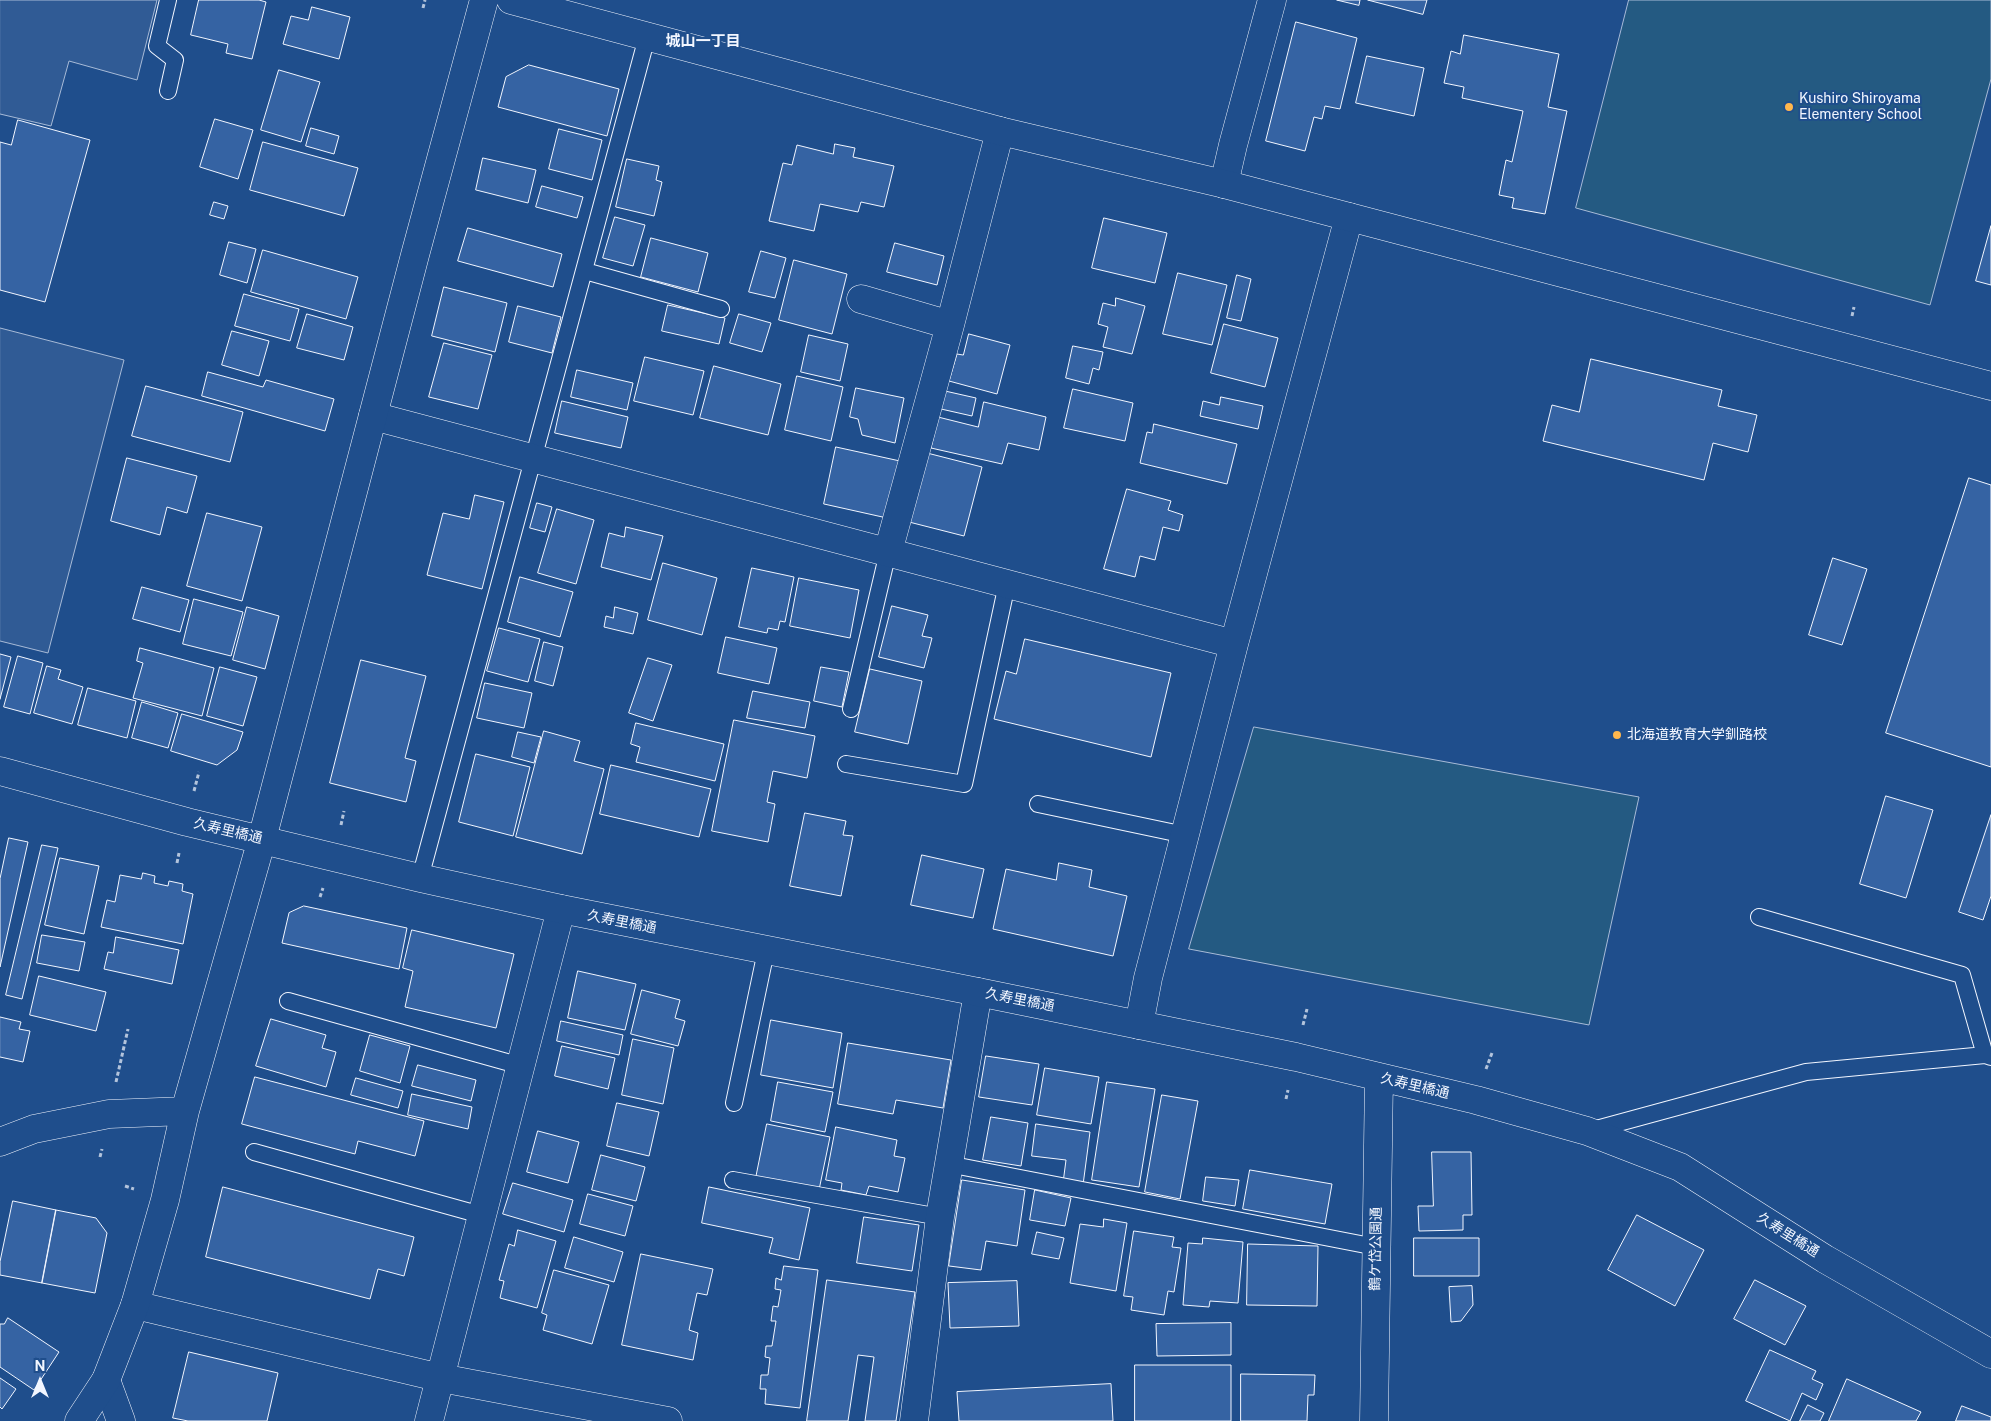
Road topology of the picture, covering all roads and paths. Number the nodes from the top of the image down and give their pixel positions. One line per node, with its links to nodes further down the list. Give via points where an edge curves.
1 (168, 0): 8 (lane, via 157,46 176,60)
2 (425, 0): 6 (path)
3 (484, 0): 17 (street)
4 (511, 0): 7 (street)
5 (1272, 0): 10 (street)
6 (423, 8)
7 (647, 37): 9 (street); 12 (lane)
8 (168, 91)
9 (1000, 131): 10 (street); 15 (street)
10 (1224, 184): 11 (street)
11 (1349, 217): 16 (street); 21 (street)
12 (584, 271): 14 (lane); 18 (lane)
13 (861, 299): 15 (street)
14 (721, 309)
15 (950, 325): 19 (street)
16 (1991, 386)
17 (373, 416): 18 (street); 27 (street)
18 (534, 458): 19 (street); 28 (lane)
19 (888, 552): 20 (street); 22 (lane)
20 (1007, 584): 21 (street); 23 (lane, via 964,784)
21 (1234, 644): 26 (street)
22 (851, 709)
23 (846, 764)
24 (0, 771): 27 (street, 久寿里橋通)
25 (1038, 804): 26 (lane)
26 (1185, 835): 34 (street)
27 (262, 839): 28 (street, 久寿里橋通); 39 (street)
28 (420, 878): 29 (street, 久寿里橋通)
29 (561, 910): 31 (street, 久寿里橋通); 36 (street)
30 (1759, 917): 35 (lane, via 1962,975)
31 (766, 951): 32 (street, 久寿里橋通); 38 (lane)
32 (978, 992): 34 (street, 久寿里橋通); 43 (street)
33 (288, 1001): 36 (lane)
34 (1139, 1024): 37 (street, 久寿里橋通)
35 (1988, 1056): 40 (lane, via 1806,1072)
36 (521, 1066): 45 (street)
37 (1379, 1077): 40 (street, 久寿里橋通); 47 (street, 鶴ケ岱公園通)
38 (734, 1103)
39 (185, 1111): 41 (street, via 109,1114 34,1129); 48 (street, via 165,1200)
40 (1587, 1131): 49 (street, 久寿里橋通, via 1680,1167 1825,1259)
41 (0, 1142)
42 (254, 1152): 45 (lane)
43 (948, 1164): 46 (street); 47 (lane)
44 (733, 1180): 46 (lane)
45 (481, 1215): 50 (street)
46 (940, 1217): 56 (street)
47 (1376, 1247): 57 (street, 鶴ケ岱公園通)
48 (135, 1305): 50 (street); 51 (street)
49 (1991, 1354)
50 (441, 1378): 54 (street); 55 (street)
51 (106, 1380): 52 (street); 53 (street)
52 (79, 1421)
53 (121, 1421)
54 (429, 1421)
55 (668, 1421)
56 (914, 1421)
57 (1374, 1421)

